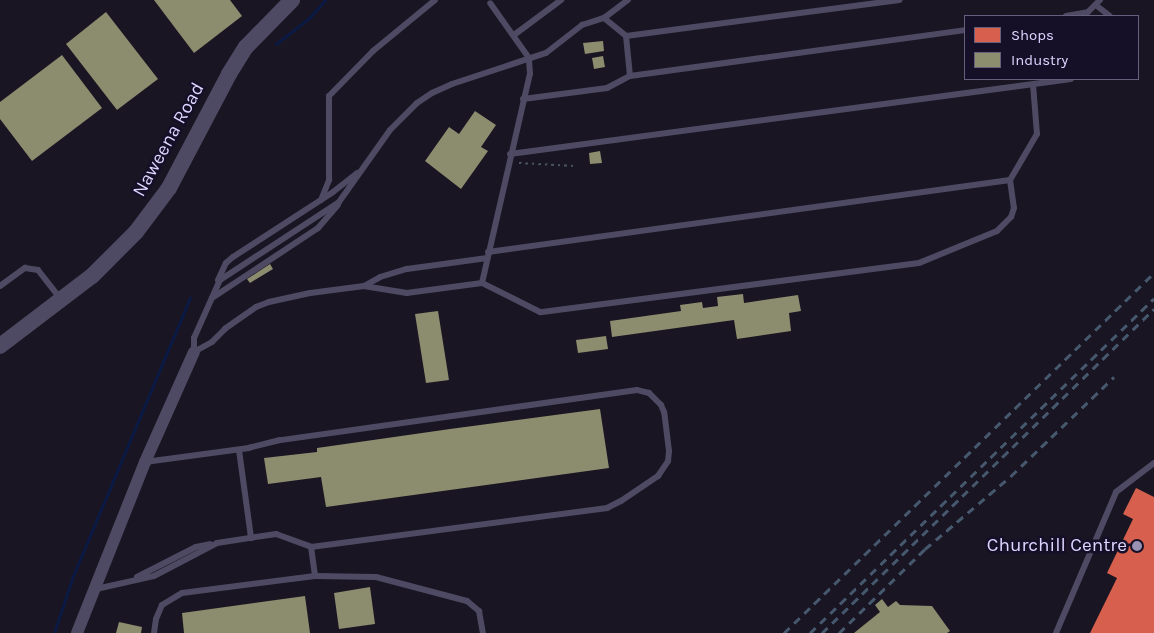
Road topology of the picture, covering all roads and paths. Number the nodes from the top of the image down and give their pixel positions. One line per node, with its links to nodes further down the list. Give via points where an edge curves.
1 (292, 0): 30 (street, Naweena Road, via 246,47 169,188 136,232 92,276)
2 (435, 0): 24 (lane, via 373,51 329,96 329,180)
3 (561, 0): 12 (lane)
4 (628, 0): 10 (lane)
5 (900, 0): 13 (lane)
6 (491, 1): 12 (lane)
7 (1098, 3): 8 (lane, via 1088,12); 9 (lane)
8 (1072, 15)
9 (1109, 15)
10 (604, 18): 13 (lane); 14 (lane, via 582,25 546,53)
11 (964, 30): 15 (lane)
12 (514, 36): 14 (lane)
13 (626, 36): 15 (lane)
14 (529, 58): 18 (lane, via 530,74); 20 (lane, via 432,93 390,130)
15 (630, 76): 18 (lane, via 607,88)
16 (1063, 80): 17 (lane)
17 (1033, 84): 19 (lane); 22 (lane, via 1037,134)
18 (524, 99): 19 (lane)
19 (509, 157): 21 (path, via 522,163); 25 (lane)
20 (367, 163): 23 (lane); 24 (lane)
21 (574, 166)
22 (1010, 180): 25 (lane); 26 (lane, via 1014,208 1005,225 919,263 540,312)
23 (344, 196): 27 (lane, via 224,276); 31 (lane, via 325,222 217,294)
24 (321, 200): 27 (lane, via 226,263)
25 (488, 255): 26 (lane); 29 (lane, via 407,270 380,277)
26 (482, 283): 29 (lane, via 406,293)
27 (216, 285): 31 (lane)
28 (0, 286): 30 (lane, via 25,268 38,270)
29 (364, 286): 33 (lane, via 269,302 241,316 212,342)
30 (61, 299): 32 (street, Naweena Road)
31 (208, 305): 33 (lane, via 194,338)
32 (0, 346)
33 (194, 352): 35 (street)
34 (239, 450): 35 (lane); 37 (lane); 39 (lane, via 280,440 636,390 656,398 664,412 668,461 658,476 615,506)
35 (145, 462): 42 (street)
36 (1154, 463): 46 (lane, via 1116,492)
37 (251, 538): 38 (lane); 39 (lane, via 276,534)
38 (218, 542): 41 (lane, via 154,576); 41 (lane, via 196,546)
39 (311, 547): 40 (lane)
40 (315, 576): 44 (lane, via 182,593 162,606); 45 (lane, via 376,577 466,602 479,611)
41 (130, 582): 42 (lane)
42 (92, 589): 43 (street)
43 (76, 633)
44 (154, 633)
45 (483, 633)
46 (1056, 633)

